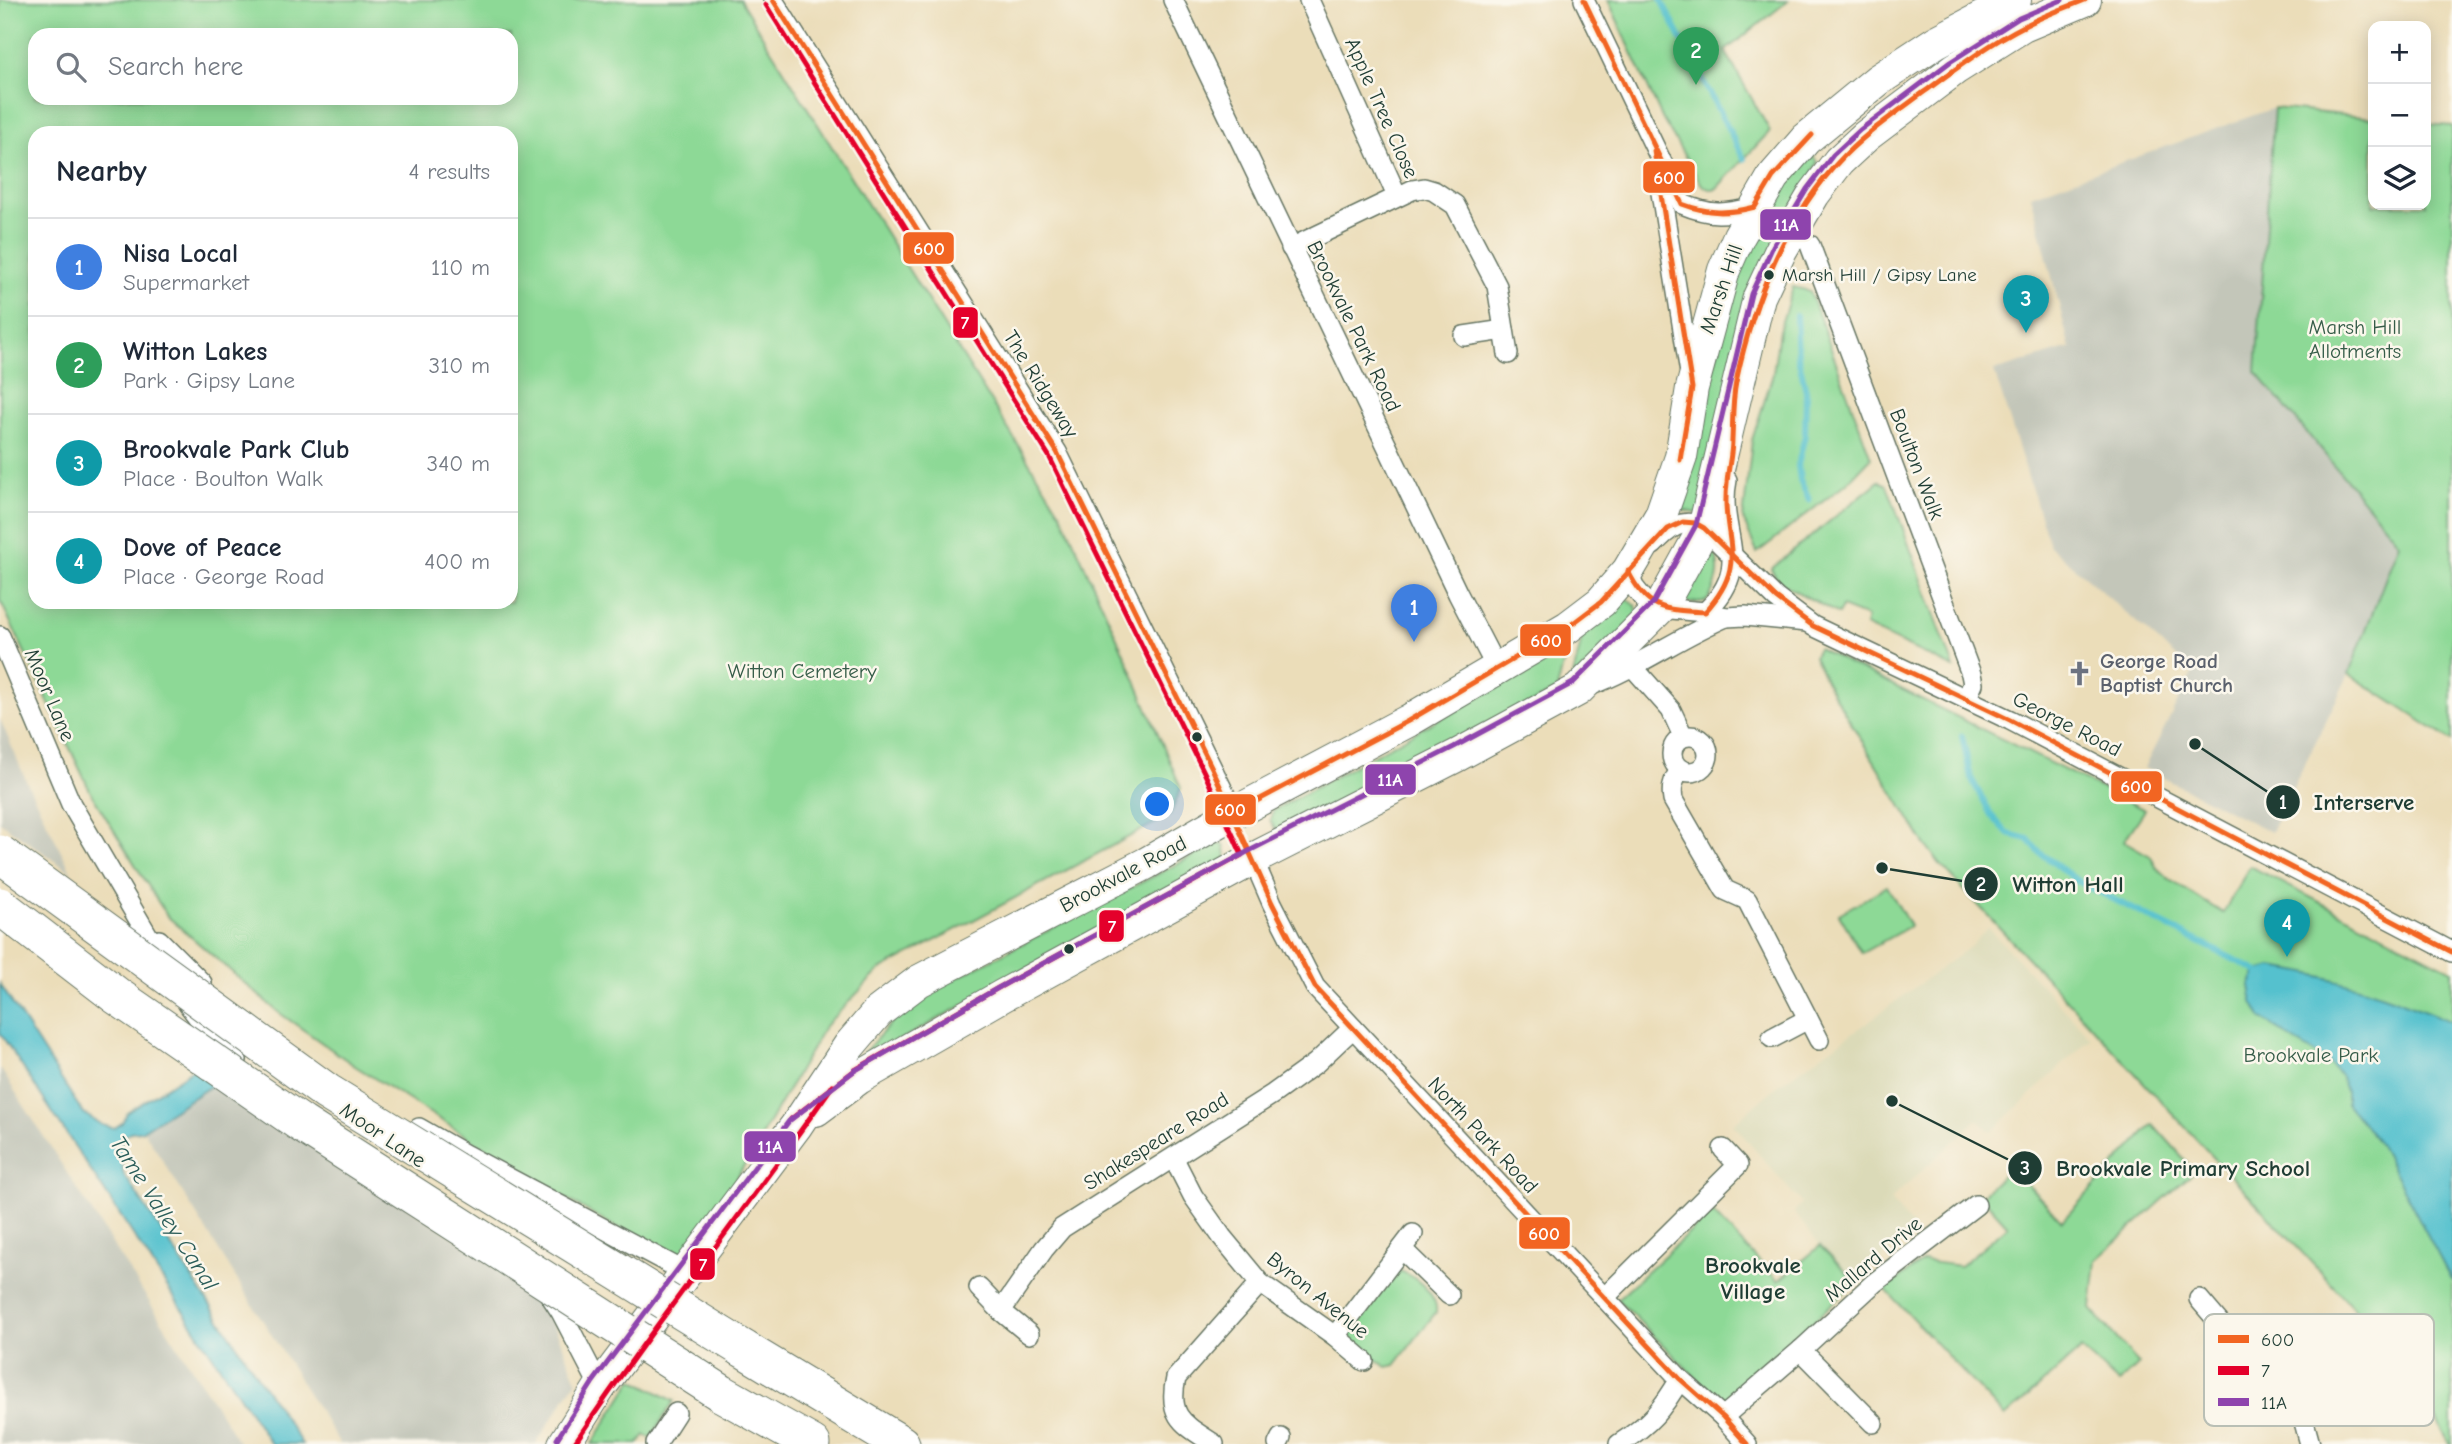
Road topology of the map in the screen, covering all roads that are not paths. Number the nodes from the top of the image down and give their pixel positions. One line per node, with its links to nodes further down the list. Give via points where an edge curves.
1 (773, 0): 31 (street, The Ridgeway, via 1057,452)
2 (1173, 0): 11 (street, Brookvale Park Road)
3 (1309, 0): 8 (street, Apple Tree Close)
4 (1584, 0): 7 (street)
5 (2015, 0): 9 (main road, Marsh Hill, via 1936,42 1878,80 1807,139 1773,177)
6 (2085, 0): 16 (main road, Marsh Hill, via 2023,26 1955,69 1839,161 1787,239 1759,297)
7 (1653, 143): 9 (street, via 1682,204 1707,214); 15 (street)
8 (1397, 196): 11 (street); 12 (street, via 1424,188 1455,205 1493,276)
9 (1755, 207): 15 (main road, Marsh Hill, via 1724,270)
10 (1810, 245): 28 (street, Boulton Walk, via 1971,674 1973,684)
11 (1291, 248): 26 (street, Brookvale Park Road)
12 (1504, 330): 13 (street); 14 (street)
13 (1464, 336)
14 (1508, 354)
15 (1692, 388): 19 (main road, Marsh Hill, via 1681,457 1661,515)
16 (1732, 406): 17 (main road, Marsh Hill); 18 (street, via 1726,508)
17 (1704, 527): 18 (street, George Road); 19 (street, via 1683,522 1668,529); 20 (main road, Marsh Hill)
18 (1734, 557): 21 (street, via 1732,575); 23 (street, George Road)
19 (1628, 571): 20 (street, via 1646,602); 26 (main road, Brookvale Road, via 1601,602 1569,627)
20 (1660, 608): 21 (street, George Road); 27 (main road, Brookvale Road)
21 (1705, 612): 22 (street, George Road)
22 (1726, 617): 23 (street, George Road); 25 (street)
23 (1807, 622): 28 (street, George Road)
24 (0, 636): 35 (street, Moor Lane, via 71,804)
25 (1632, 666): 27 (street); 29 (street, via 1671,710)
26 (1497, 669): 31 (main road, Brookvale Road)
27 (1578, 690): 33 (main road, Brookvale Road)
28 (1966, 699): 36 (street, George Road)
29 (1683, 736): 30 (street, via 1673,745 1671,756); 30 (street, via 1702,739 1709,752 1702,768)
30 (1680, 770): 37 (street, via 1671,790 1673,800 1725,890 1746,900)
31 (1234, 813): 33 (main road); 41 (main road, Brookvale Road, via 919,981 878,1012 849,1046)
32 (0, 854): 66 (highway, bridge, via 327,1092)
33 (1254, 859): 38 (street, North Park Road, via 1315,986); 41 (main road, Brookvale Road, via 859,1078)
34 (0, 906): 65 (highway, bridge, via 117,996 302,1124 721,1392)
35 (139, 919): 45 (street, Moor Lane, via 199,981 295,1054 466,1155); 58 (street, Moor Lane, via 183,998 223,1051 386,1166 521,1252 562,1312)
36 (2452, 952)
37 (1808, 1019): 39 (street); 40 (street)
38 (1353, 1028): 43 (street, Shakespeare Road, via 1316,1063); 49 (street, North Park Road)
39 (1772, 1038)
40 (1819, 1040)
41 (796, 1126): 45 (main road, Brookvale Road)
42 (1723, 1149): 49 (street, via 1738,1165)
43 (1174, 1159): 46 (street, Byron Avenue, via 1193,1196); 51 (street, Shakespeare Road, via 1062,1228)
44 (1976, 1205): 55 (street, Mallard Drive, via 1874,1283)
45 (685, 1272): 58 (main road, Brookvale Road)
46 (1259, 1283): 54 (street, Byron Avenue); 67 (street, via 1176,1378 1177,1416)
47 (979, 1288): 51 (street)
48 (1449, 1295): 54 (street, via 1408,1241)
49 (1604, 1298): 57 (street, North Park Road)
50 (2199, 1298): 52 (street)
51 (1001, 1311): 53 (street)
52 (2213, 1314)
53 (1029, 1334)
54 (1335, 1336): 56 (street, Byron Avenue)
55 (1801, 1350): 60 (street, Mallard Drive); 61 (street)
56 (1364, 1361)
57 (1680, 1379): 60 (street, North Park Road); 68 (street, via 1661,1410)
58 (600, 1387): 63 (main road, Brookvale Road)
59 (676, 1413): 64 (street)
60 (1723, 1417): 69 (street, North Park Road)
61 (1873, 1423)
62 (2305, 1426): 70 (street)
63 (564, 1444)
64 (656, 1444)
65 (812, 1444)
66 (901, 1444)
67 (1214, 1444)
68 (1619, 1444)
69 (1748, 1444)
70 (2310, 1444)

